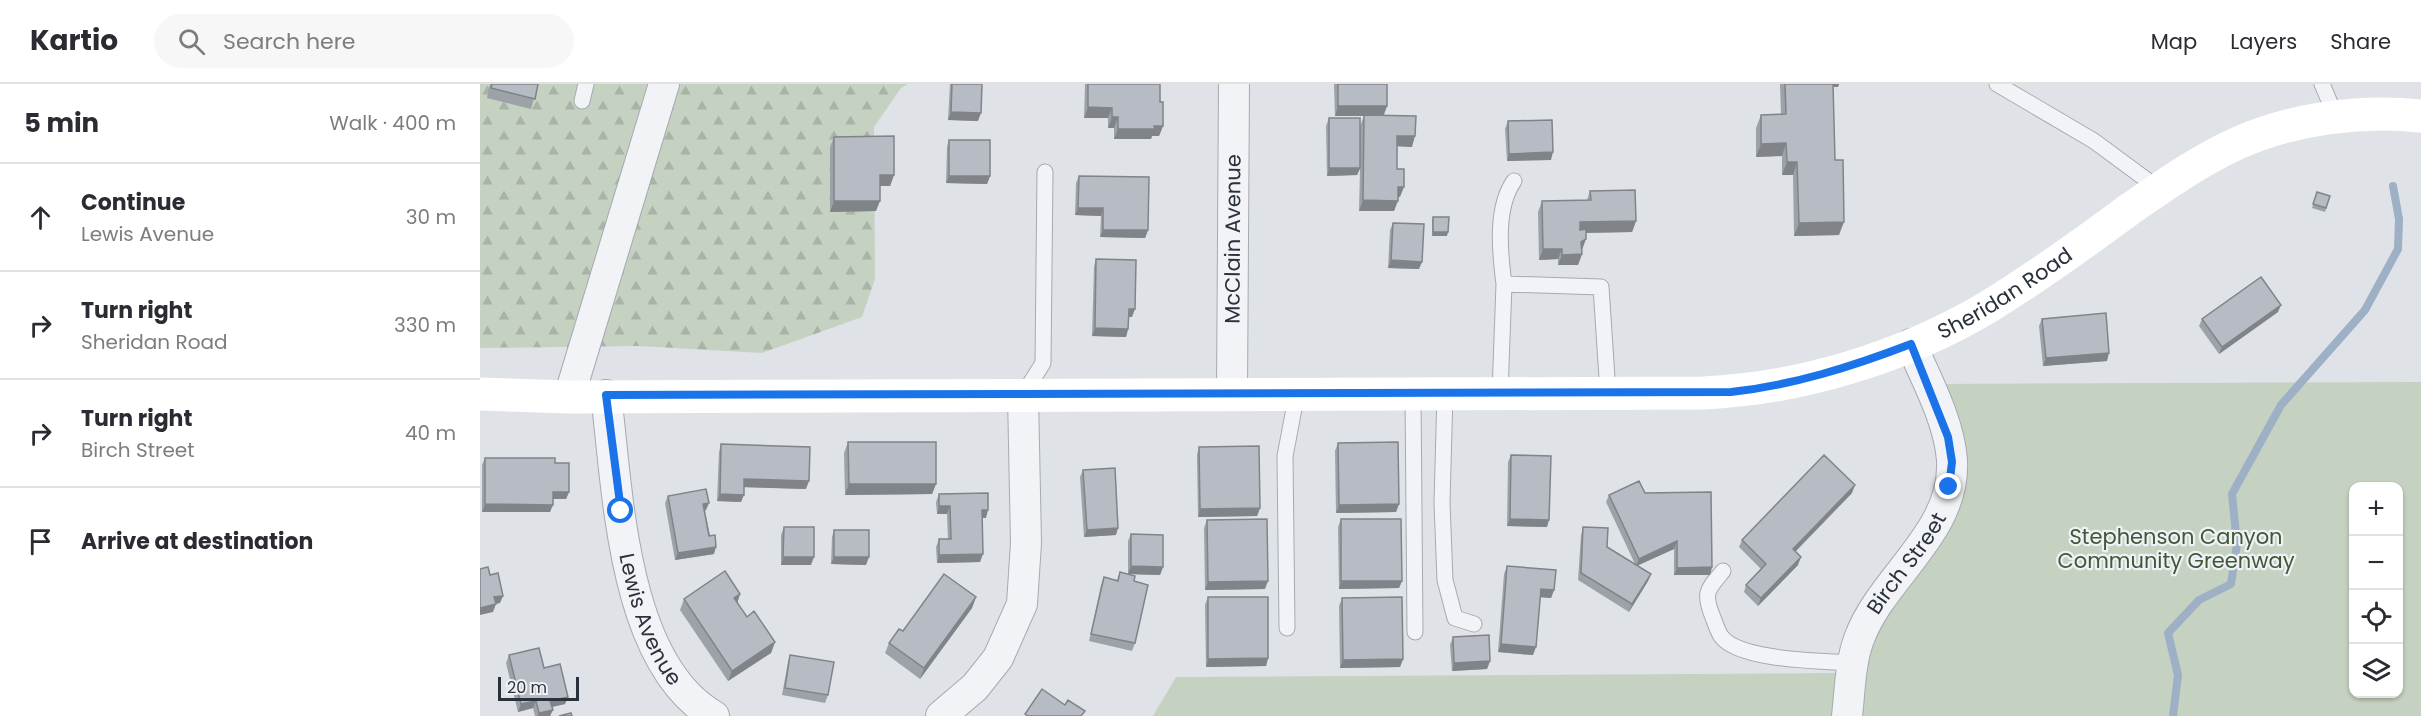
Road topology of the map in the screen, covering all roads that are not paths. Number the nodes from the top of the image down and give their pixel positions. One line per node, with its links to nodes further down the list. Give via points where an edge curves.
1 (586, 84): 6 (lane)
2 (664, 84): 23 (street)
3 (1234, 84): 14 (street, McClain Avenue)
4 (1997, 84): 11 (lane, via 2094,141)
5 (2322, 84): 8 (lane)
6 (582, 101)
7 (2421, 116): 8 (main road, Sheridan Road)
8 (2336, 117): 11 (main road, Sheridan Road, via 2285,127 2238,143)
9 (1045, 172): 22 (lane, via 1043,363)
10 (1514, 181): 12 (lane, via 1508,190 1502,219)
11 (2159, 189): 13 (main road, Sheridan Road, via 1989,306)
12 (1504, 284): 18 (lane); 19 (lane, via 1601,287)
13 (1911, 344): 19 (main road, Sheridan Road, via 1858,364 1780,385 1731,392); 28 (street, Birch Street, via 1948,437 1952,462 1946,503 1875,607 1859,639)
14 (1232, 393): 15 (main road, Sheridan Road); 22 (main road, Sheridan Road)
15 (1296, 393): 16 (main road, Sheridan Road); 26 (lane, via 1285,456)
16 (1413, 393): 17 (main road, Sheridan Road); 27 (lane)
17 (1445, 393): 18 (main road, Sheridan Road); 25 (lane, via 1442,503 1445,580 1455,618)
18 (1500, 393): 19 (main road, Sheridan Road)
19 (1608, 393)
20 (480, 394): 23 (main road, Sheridan Road)
21 (606, 395): 22 (main road, Sheridan Road); 23 (main road, Sheridan Road); 29 (street, Lewis Avenue, via 628,557 644,621 657,654 676,684)
22 (1023, 395): 30 (street, via 1026,543 1022,604 998,658 975,687)
23 (568, 397)
24 (1723, 571): 28 (lane, via 1708,588 1706,600 1722,638 1744,652)
25 (1474, 624)
26 (1287, 628)
27 (1415, 632)
28 (1854, 663): 31 (street, Birch Street)
29 (714, 716)
30 (941, 716)
31 (1847, 716)

